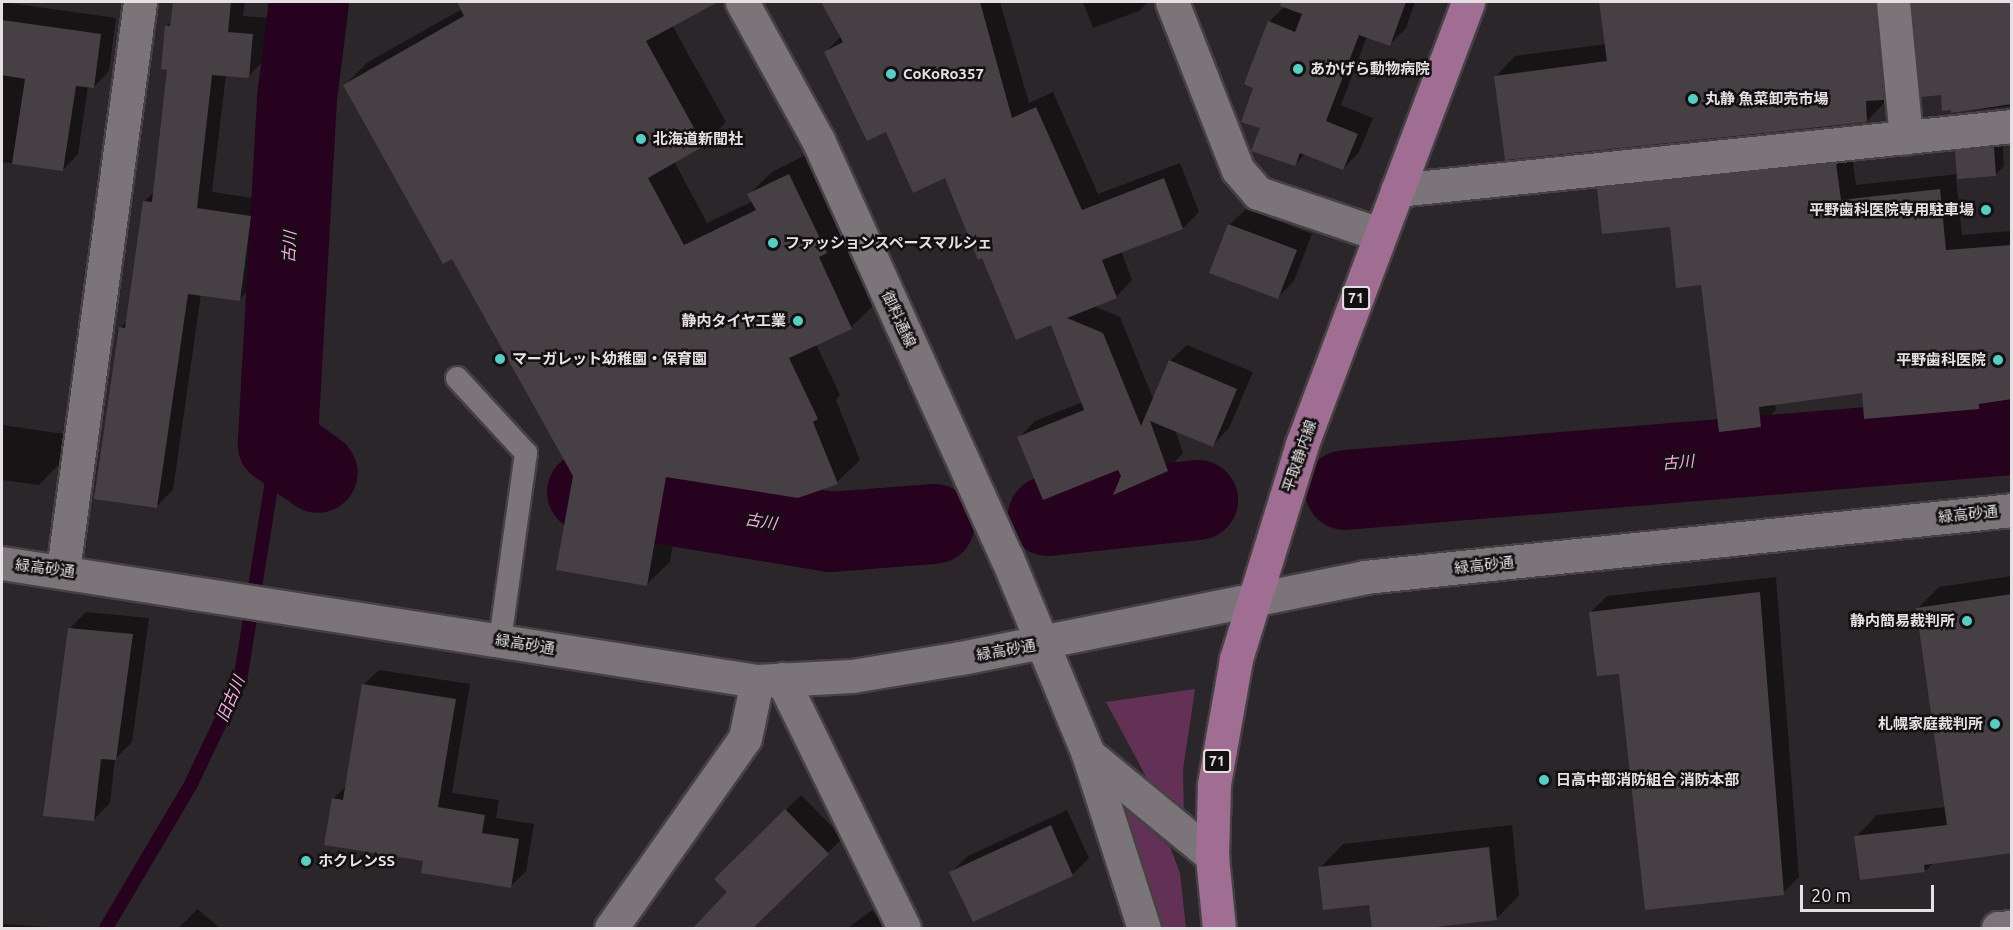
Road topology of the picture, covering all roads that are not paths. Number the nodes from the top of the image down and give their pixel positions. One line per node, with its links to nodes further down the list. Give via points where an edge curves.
1 (140, 2): 13 (street)
2 (742, 2): 16 (street, 御料通線, via 818,140)
3 (1173, 2): 9 (street, via 1238,170 1258,193)
4 (1468, 2): 8 (main road, 平取静内線 / 71)
5 (1893, 2): 7 (street)
6 (2012, 126): 7 (street)
7 (1906, 136): 8 (street)
8 (1396, 189): 9 (main road, 平取静内線 / 71)
9 (1379, 234): 14 (main road, 平取静内線 / 71, via 1302,444)
10 (457, 378): 15 (lane, via 526,453)
11 (2012, 510): 14 (street, 緑高砂通, via 1377,576)
12 (2, 562): 13 (street, 緑高砂通)
13 (63, 570): 15 (street, 緑高砂通)
14 (1252, 597): 16 (street, 緑高砂通); 19 (main road, 平取静内線 / 71, via 1227,690 1214,784)
15 (500, 640): 17 (street, 緑高砂通)
16 (1044, 643): 17 (street, 緑高砂通, via 852,676); 18 (street, 御料通線)
17 (770, 680): 21 (street, via 745,738); 22 (street)
18 (1088, 754): 19 (street); 23 (street, 御料通線)
19 (1212, 856): 24 (main road, 平取静内線 / 71)
20 (2012, 927): 25 (street)
21 (611, 928)
22 (904, 928)
23 (1144, 928)
24 (1219, 928)
25 (1998, 928)

